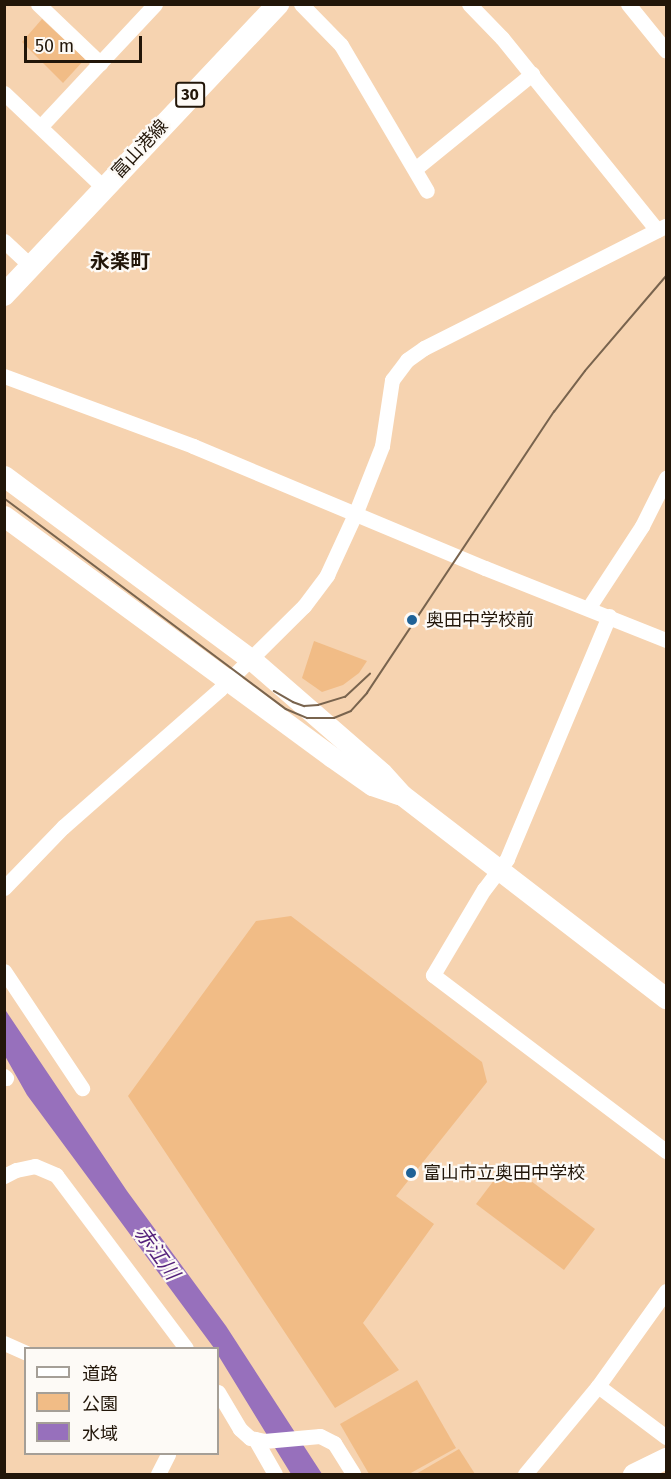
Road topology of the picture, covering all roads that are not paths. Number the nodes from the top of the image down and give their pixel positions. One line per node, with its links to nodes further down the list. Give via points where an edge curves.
1 (38, 4): 8 (street)
2 (278, 4): 13 (main road, 富山港線 / 30)
3 (301, 4): 12 (street, via 341,45)
4 (469, 4): 9 (street)
5 (628, 4): 7 (street)
6 (155, 5): 8 (street)
7 (666, 51)
8 (100, 63): 11 (street)
9 (532, 74): 12 (street); 15 (street)
10 (4, 93): 11 (street)
11 (41, 126): 13 (street)
12 (415, 169): 14 (street)
13 (104, 188): 17 (main road, 富山港線 / 30)
14 (428, 190)
15 (662, 228): 22 (street, via 407,360 392,380 382,446)
16 (4, 241): 17 (street)
17 (31, 266): 18 (main road, 富山港線 / 30)
18 (4, 295)
19 (4, 376): 22 (street)
20 (4, 477): 27 (street)
21 (666, 478): 24 (street, via 642,526)
22 (356, 512): 24 (street, via 485,568); 27 (street, via 327,575 304,606)
23 (4, 516): 28 (street)
24 (589, 607): 25 (street)
25 (609, 616): 26 (street); 30 (street, via 507,859)
26 (666, 640)
27 (252, 660): 28 (street); 29 (street)
28 (229, 681): 29 (street, via 372,785); 31 (street, via 63,827)
29 (402, 795): 30 (street)
30 (499, 869): 33 (street); 35 (street, via 434,975)
31 (4, 888)
32 (4, 971): 34 (street)
33 (666, 998)
34 (82, 1088)
35 (666, 1151)
36 (4, 1176): 39 (street, via 35,1166 56,1175)
37 (666, 1291): 41 (street)
38 (4, 1343): 40 (street)
39 (185, 1347)
40 (24, 1352)
41 (598, 1386): 43 (street); 50 (street)
42 (219, 1394): 44 (street, via 240,1429 250,1438)
43 (666, 1437)
44 (260, 1440): 48 (street); 49 (street, via 320,1436 334,1443)
45 (168, 1455): 47 (street)
46 (666, 1458): 51 (street)
47 (158, 1474)
48 (275, 1474)
49 (353, 1474)
50 (525, 1474)
51 (633, 1474)

